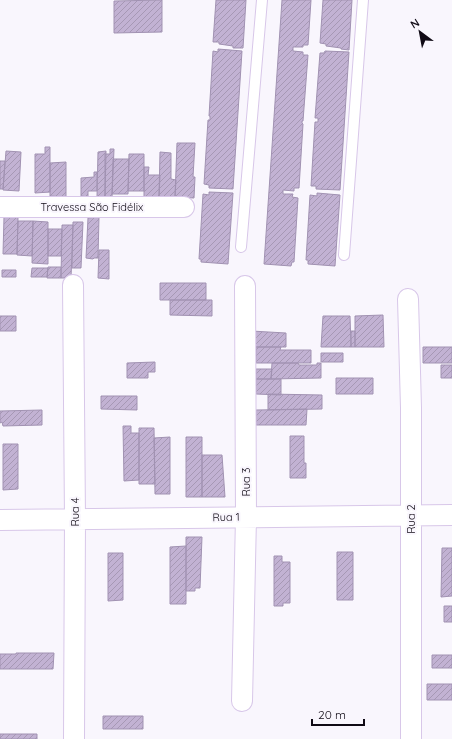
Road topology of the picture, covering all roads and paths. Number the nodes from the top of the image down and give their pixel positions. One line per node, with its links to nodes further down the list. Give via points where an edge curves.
1 (262, 0): 5 (lane)
2 (363, 0): 6 (lane)
3 (0, 207): 4 (street, Travessa São Fidélix)
4 (184, 207)
5 (241, 247)
6 (344, 255)
7 (73, 285): 13 (street, Rua 4)
8 (245, 286): 12 (street, Rua 3)
9 (408, 299): 10 (street, Rua 2)
10 (411, 514): 11 (street, Rua 1); 12 (street, Rua 1); 17 (street, Rua 2)
11 (452, 515)
12 (246, 517): 13 (street, Rua 1); 15 (street, Rua 3)
13 (75, 519): 14 (street, Rua 1); 16 (street, Rua 4)
14 (0, 520)
15 (242, 701)
16 (74, 739)
17 (411, 739)

